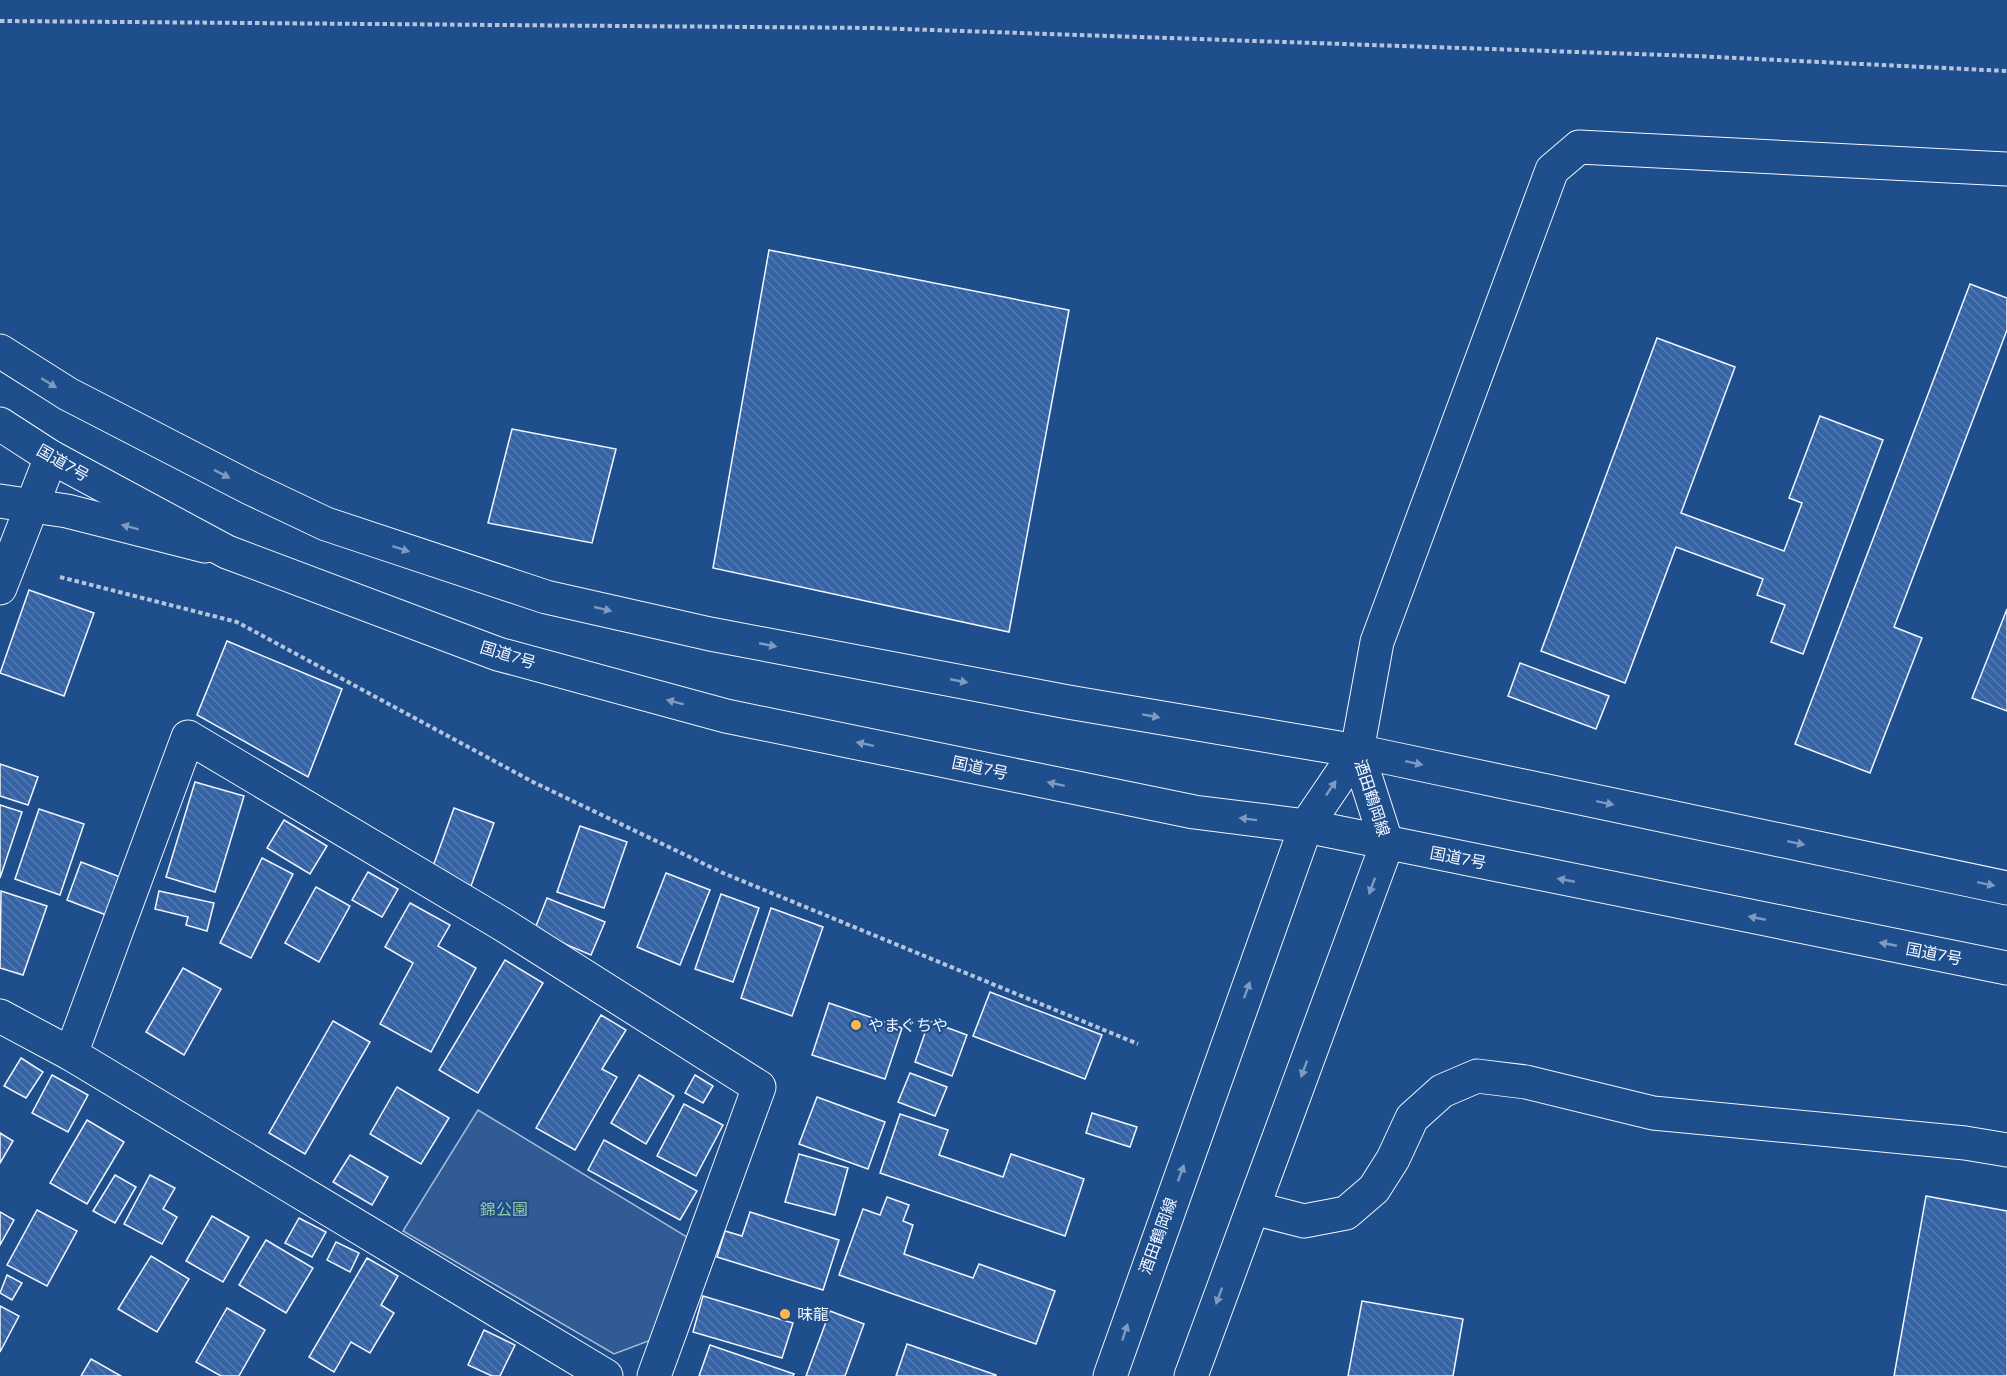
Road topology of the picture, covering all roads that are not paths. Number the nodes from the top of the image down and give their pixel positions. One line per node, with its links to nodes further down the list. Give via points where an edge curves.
1 (2007, 169): 9 (main road, via 1579,147 1552,170 1377,642)
2 (0, 351): 9 (main road, one-way to 9, via 68,394 326,524 546,597 710,634 1068,702)
3 (0, 424): 4 (main road, 国道7号)
4 (51, 457): 6 (main road); 7 (main road, 国道7号)
5 (0, 501): 6 (main road)
6 (33, 506): 7 (main road, one-way to 6); 8 (main road)
7 (227, 552): 10 (main road, 国道7号, one-way to 7, via 1194,812 726,716 498,654)
8 (0, 588)
9 (1357, 751): 10 (main road, 酒田鶴岡線, one-way to 9); 11 (main road, 酒田鶴岡線); 12 (main road, one-way to 12)
10 (1306, 826): 11 (main road, 国道7号); 20 (main road, 酒田鶴岡線, one-way to 10)
11 (1387, 844): 13 (main road, 国道7号, one-way to 11); 17 (main road, 酒田鶴岡線, one-way to 17)
12 (2007, 888)
13 (2007, 968)
14 (0, 1016): 15 (main road)
15 (71, 1054): 18 (main road); 19 (main road, via 188,737 502,924 759,1087)
16 (2007, 1150): 17 (main road, via 1653,1113 1526,1082 1477,1076 1442,1091 1412,1118 1393,1160 1374,1189 1347,1213 1304,1221)
17 (1253, 1208): 21 (main road, 酒田鶴岡線, one-way to 21)
18 (606, 1376)
19 (654, 1376)
20 (1110, 1376)
21 (1191, 1376)

